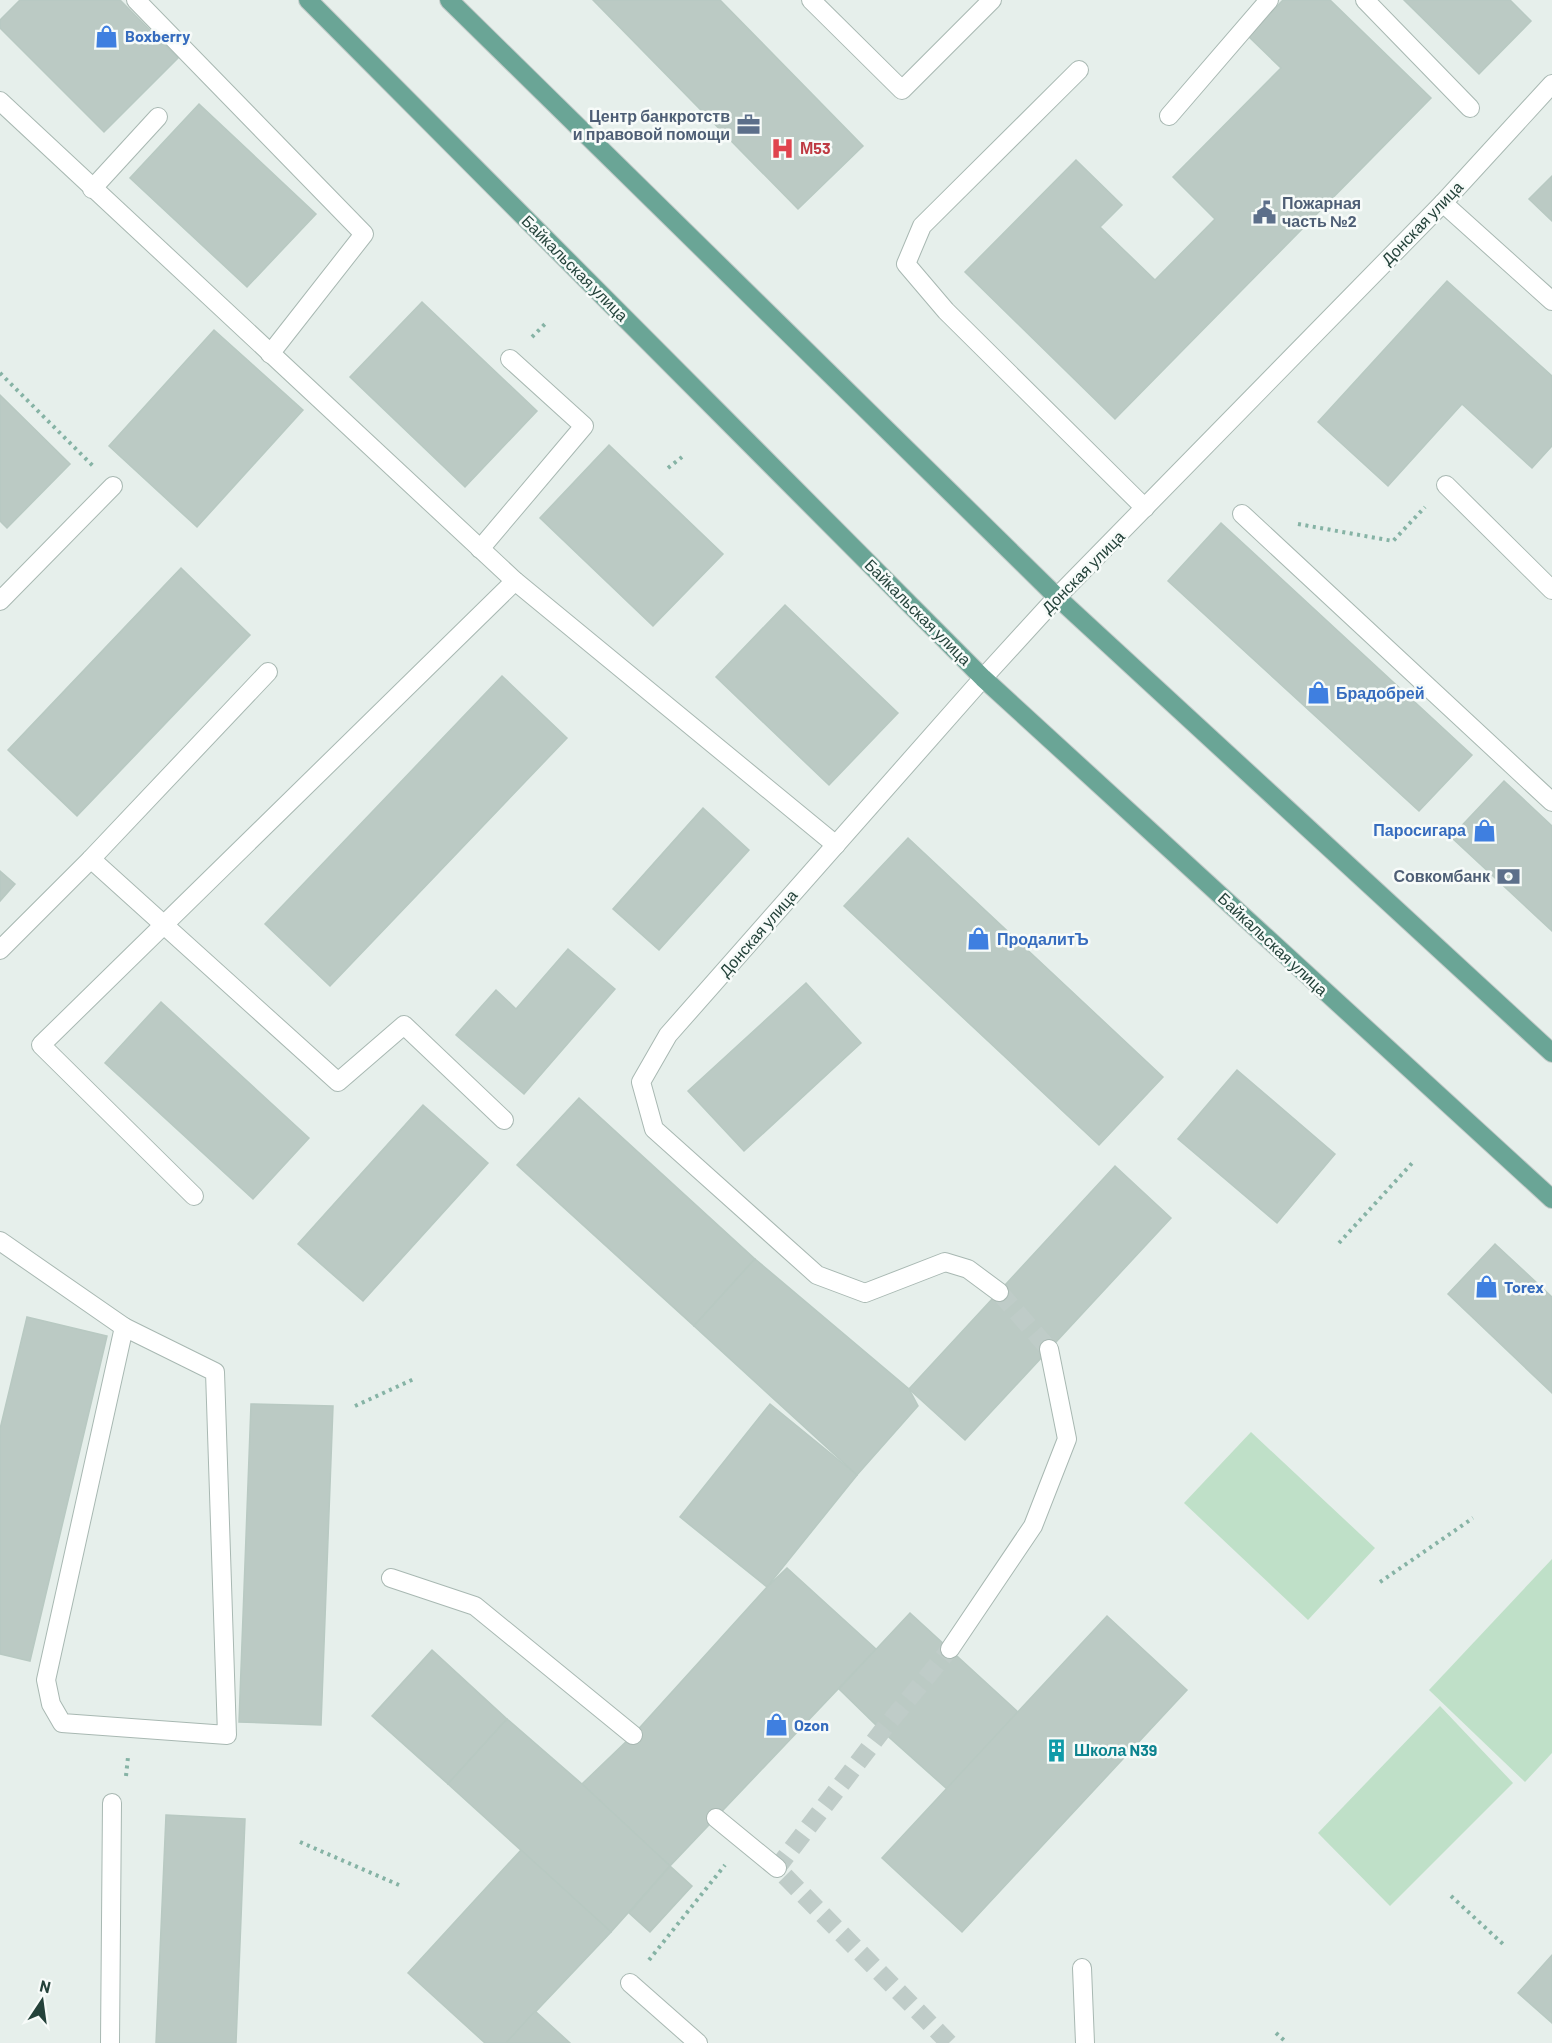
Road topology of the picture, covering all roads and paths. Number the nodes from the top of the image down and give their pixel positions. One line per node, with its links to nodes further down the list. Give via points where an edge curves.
1 (136, 0): 17 (street, via 364,234)
2 (308, 0): 32 (main road, Байкальская улица)
3 (449, 0): 29 (main road)
4 (811, 0): 5 (street, via 902,90)
5 (992, 0)
6 (1269, 0): 12 (street)
7 (1365, 0): 11 (street)
8 (1079, 70): 24 (street, via 922,226 906,264 946,311)
9 (1552, 84): 15 (street, Донская улица)
10 (0, 101): 14 (street)
11 (1470, 108)
12 (1169, 116)
13 (158, 117): 14 (street)
14 (92, 189): 17 (street)
15 (1443, 202): 16 (street); 24 (street, Донская улица)
16 (1552, 301)
17 (270, 354): 26 (street)
18 (510, 359): 26 (street, via 584,426)
19 (0, 373): 23 (path)
20 (682, 457): 21 (path)
21 (668, 468)
22 (1446, 485): 25 (path, via 1393,541); 28 (street)
23 (113, 486): 30 (street)
24 (1145, 508): 29 (street, Донская улица)
25 (1242, 514): 33 (street)
26 (480, 549): 27 (street)
27 (515, 581): 34 (street); 36 (street)
28 (1552, 590)
29 (1057, 597): 32 (street, Донская улица); 38 (main road)
30 (0, 601)
31 (268, 672): 35 (street)
32 (983, 678): 34 (street, Донская улица); 42 (main road, Байкальская улица)
33 (1552, 801)
34 (836, 845): 45 (street, Донская улица, via 668,1035 641,1082 654,1129 817,1275 865,1293 945,1262 969,1269)
35 (91, 859): 36 (street); 37 (street)
36 (162, 926): 39 (street, via 338,1082 404,1025); 41 (street, via 41,1045)
37 (0, 950)
38 (1552, 1053)
39 (504, 1120)
40 (1414, 1161): 44 (path)
41 (194, 1196)
42 (1552, 1199)
43 (0, 1241): 46 (street)
44 (1339, 1243)
45 (999, 1292)
46 (124, 1327): 46 (street, via 215,1372 227,1735 62,1723 51,1704 46,1680)
47 (1049, 1349): 53 (street, via 1067,1439 1034,1526)
48 (417, 1378): 49 (path)
49 (355, 1406)
50 (1473, 1518): 52 (path)
51 (390, 1578): 54 (street, via 475,1606)
52 (1380, 1582)
53 (950, 1649)
54 (633, 1735)
55 (129, 1751): 56 (path)
56 (126, 1781)
57 (112, 1803): 68 (street)
58 (716, 1818): 59 (street)
59 (744, 1841): 61 (street); 66 (path)
60 (300, 1842): 62 (path)
61 (777, 1869)
62 (399, 1885)
63 (1451, 1896): 64 (path)
64 (1504, 1944)
65 (1082, 1968): 70 (street)
66 (630, 1983): 69 (street)
67 (1276, 2033): 71 (path)
68 (110, 2043)
69 (698, 2043)
70 (1085, 2043)
71 (1287, 2043)

